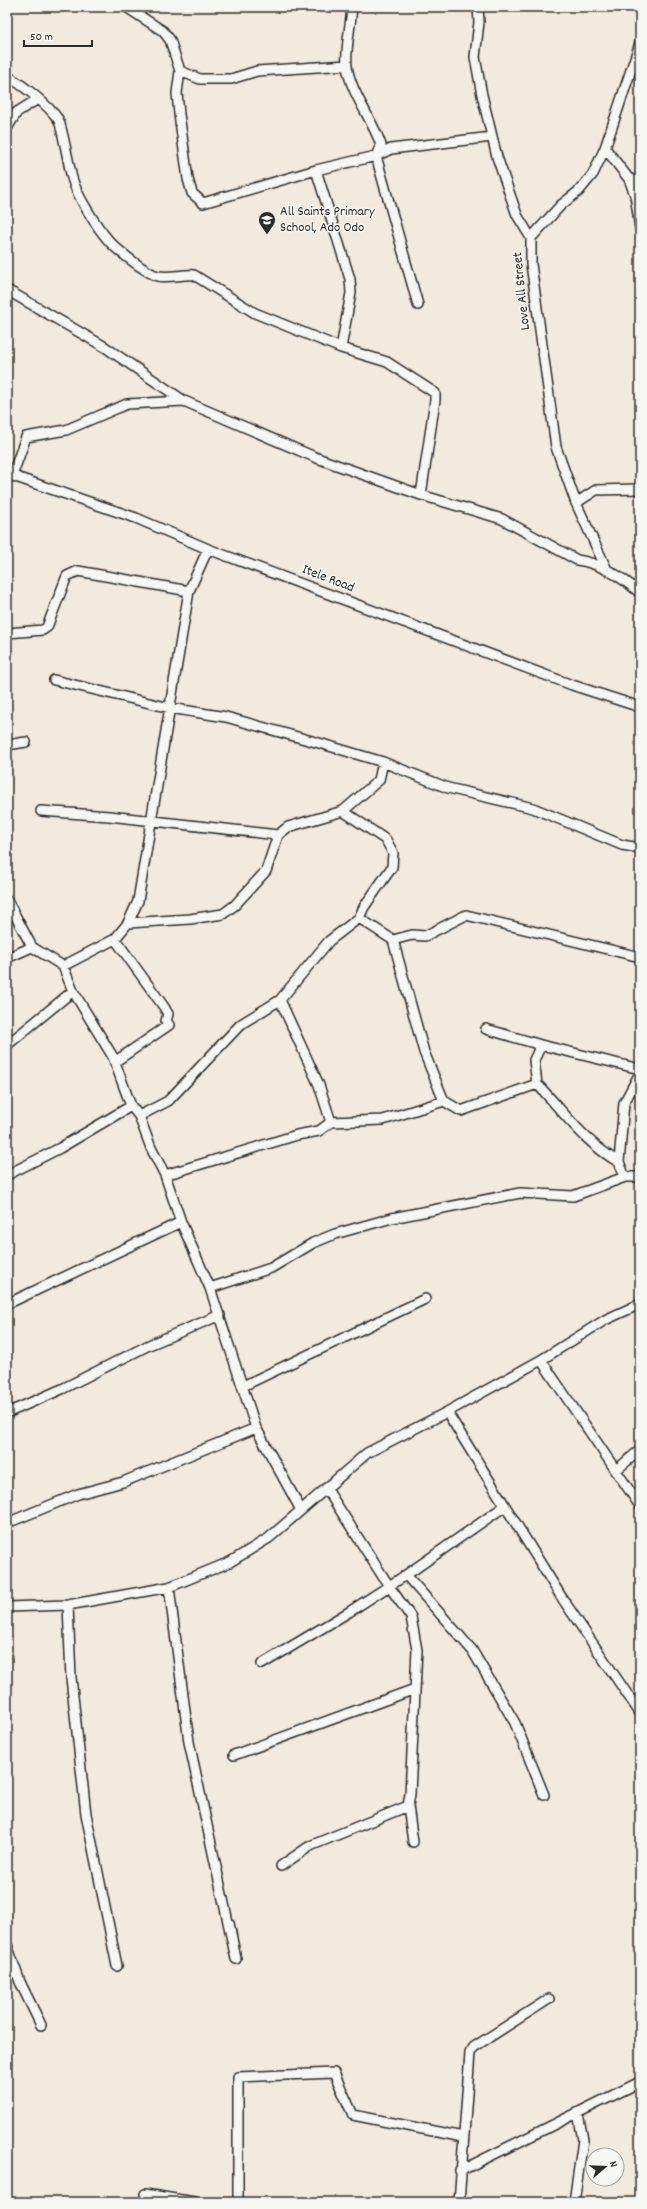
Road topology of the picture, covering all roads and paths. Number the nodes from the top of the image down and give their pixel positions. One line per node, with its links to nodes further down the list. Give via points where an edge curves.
1 (126, 7): 7 (street, via 163,31 170,40)
2 (352, 7): 6 (street)
3 (478, 7): 11 (street, Love All Street, via 476,57)
4 (640, 43): 5 (street)
5 (638, 56): 12 (street)
6 (347, 65): 7 (street, via 257,71 231,79 200,78); 13 (street, via 361,106 375,127 381,145)
7 (180, 71): 14 (street, via 178,114 188,179 192,193 203,202)
8 (7, 76): 9 (street)
9 (38, 99): 10 (street, via 17,112); 22 (street, via 59,120 73,180 90,213 109,241 138,264 157,275 194,275 255,313)
10 (7, 128)
11 (492, 137): 13 (street, via 391,149); 19 (street, Love All Street, via 517,215)
12 (605, 148): 15 (street); 19 (street, via 593,174)
13 (376, 156): 14 (street); 21 (street)
14 (316, 170): 22 (street, via 350,279 351,293)
15 (629, 179): 16 (street); 17 (street)
16 (640, 180)
17 (637, 191): 18 (street)
18 (640, 228)
19 (531, 238): 27 (street, Love All Street, via 531,264 556,447)
20 (7, 290): 23 (street, via 105,347)
21 (418, 305)
22 (342, 348): 26 (street, via 387,362 435,394)
23 (184, 401): 24 (street, via 127,404 66,430 26,437); 26 (street, via 317,458)
24 (10, 475): 28 (street, Itele Road, via 136,518)
25 (640, 489): 27 (street, via 596,490)
26 (421, 495): 29 (street, via 502,519 577,560)
27 (576, 503): 29 (street, Love All Street)
28 (208, 549): 30 (street); 35 (street, Itele Road, via 565,683)
29 (607, 570): 31 (street)
30 (189, 592): 32 (street, via 72,572 67,576 47,627 43,630); 34 (street)
31 (640, 593)
32 (7, 633)
33 (54, 680): 34 (street)
34 (170, 708): 38 (street, via 226,717); 41 (street)
35 (640, 708)
36 (26, 742): 37 (street)
37 (7, 745)
38 (383, 762): 40 (street, via 379,780); 43 (street, via 448,788 533,808 622,844)
39 (41, 811): 41 (street)
40 (343, 811): 42 (street, via 288,827); 45 (street, via 386,840 393,853 392,867)
41 (150, 821): 42 (street); 46 (street, via 138,901)
42 (278, 835): 46 (street, via 266,871 235,905 223,914)
43 (640, 848)
44 (7, 900): 49 (street)
45 (359, 918): 48 (street); 54 (street, via 329,941)
46 (128, 923): 47 (street)
47 (115, 939): 52 (street); 58 (street, via 164,1007 169,1025 116,1061)
48 (393, 940): 50 (street, via 412,935 425,936 466,915); 62 (street, via 424,1052)
49 (32, 947): 51 (street); 52 (street)
50 (640, 957)
51 (7, 958)
52 (63, 966): 53 (street)
53 (73, 991): 56 (street); 58 (street)
54 (280, 1000): 64 (street, via 241,1024 168,1101); 65 (street, via 319,1085)
55 (486, 1029): 57 (street)
56 (7, 1045)
57 (541, 1045): 59 (street); 61 (street, via 534,1060)
58 (113, 1057): 63 (street)
59 (640, 1069)
60 (640, 1073): 66 (street, via 624,1103)
61 (537, 1084): 62 (street, via 461,1111); 66 (street, via 592,1142)
62 (444, 1101): 65 (street, via 383,1120)
63 (131, 1106): 64 (street); 67 (street, via 60,1148)
64 (139, 1116): 68 (street)
65 (331, 1122): 68 (street, via 319,1131 297,1135)
66 (619, 1162): 69 (street)
67 (7, 1174)
68 (165, 1175): 71 (street)
69 (625, 1177): 70 (street); 72 (street, via 573,1196 520,1193 392,1218 335,1234 313,1243 271,1268)
70 (640, 1177)
71 (181, 1222): 72 (street); 74 (street)
72 (210, 1288): 76 (street)
73 (425, 1299): 78 (street)
74 (7, 1304)
75 (640, 1304): 77 (street, via 605,1320)
76 (220, 1315): 78 (street); 80 (street, via 149,1345 62,1389)
77 (541, 1360): 79 (street); 83 (street)
78 (243, 1386): 81 (street)
79 (447, 1412): 84 (street, via 367,1453); 85 (street)
80 (7, 1413)
81 (256, 1428): 87 (street); 88 (street, via 123,1482 78,1494)
82 (640, 1450): 83 (street)
83 (615, 1471): 86 (street)
84 (326, 1488): 87 (street); 90 (street)
85 (505, 1506): 89 (street); 96 (street, via 562,1598)
86 (640, 1506)
87 (301, 1510): 91 (street, via 269,1538 230,1562)
88 (7, 1523)
89 (406, 1575): 90 (street); 98 (street, via 472,1650 514,1723)
90 (389, 1586): 94 (street); 95 (street, via 411,1617 417,1650)
91 (169, 1587): 92 (street); 102 (street, via 188,1742 236,1959)
92 (68, 1605): 93 (street); 104 (street, via 71,1678 86,1814)
93 (7, 1607)
94 (262, 1664)
95 (414, 1689): 97 (street); 99 (street)
96 (640, 1713)
97 (234, 1755)
98 (544, 1794)
99 (408, 1806): 100 (street); 101 (street, via 310,1846)
100 (413, 1842)
101 (281, 1866)
102 (229, 1923)
103 (7, 1946): 106 (street, via 20,1982)
104 (117, 1966)
105 (549, 1999): 109 (street, via 474,2047 470,2053)
106 (41, 2025)
107 (640, 2082): 108 (street)
108 (578, 2113): 110 (street); 115 (street, via 583,2140)
109 (463, 2137): 110 (street); 113 (street, via 353,2114 334,2073 238,2077)
110 (460, 2171): 114 (street)
111 (145, 2194): 112 (street)
112 (194, 2202)
113 (238, 2202)
114 (459, 2202)
115 (574, 2202)

